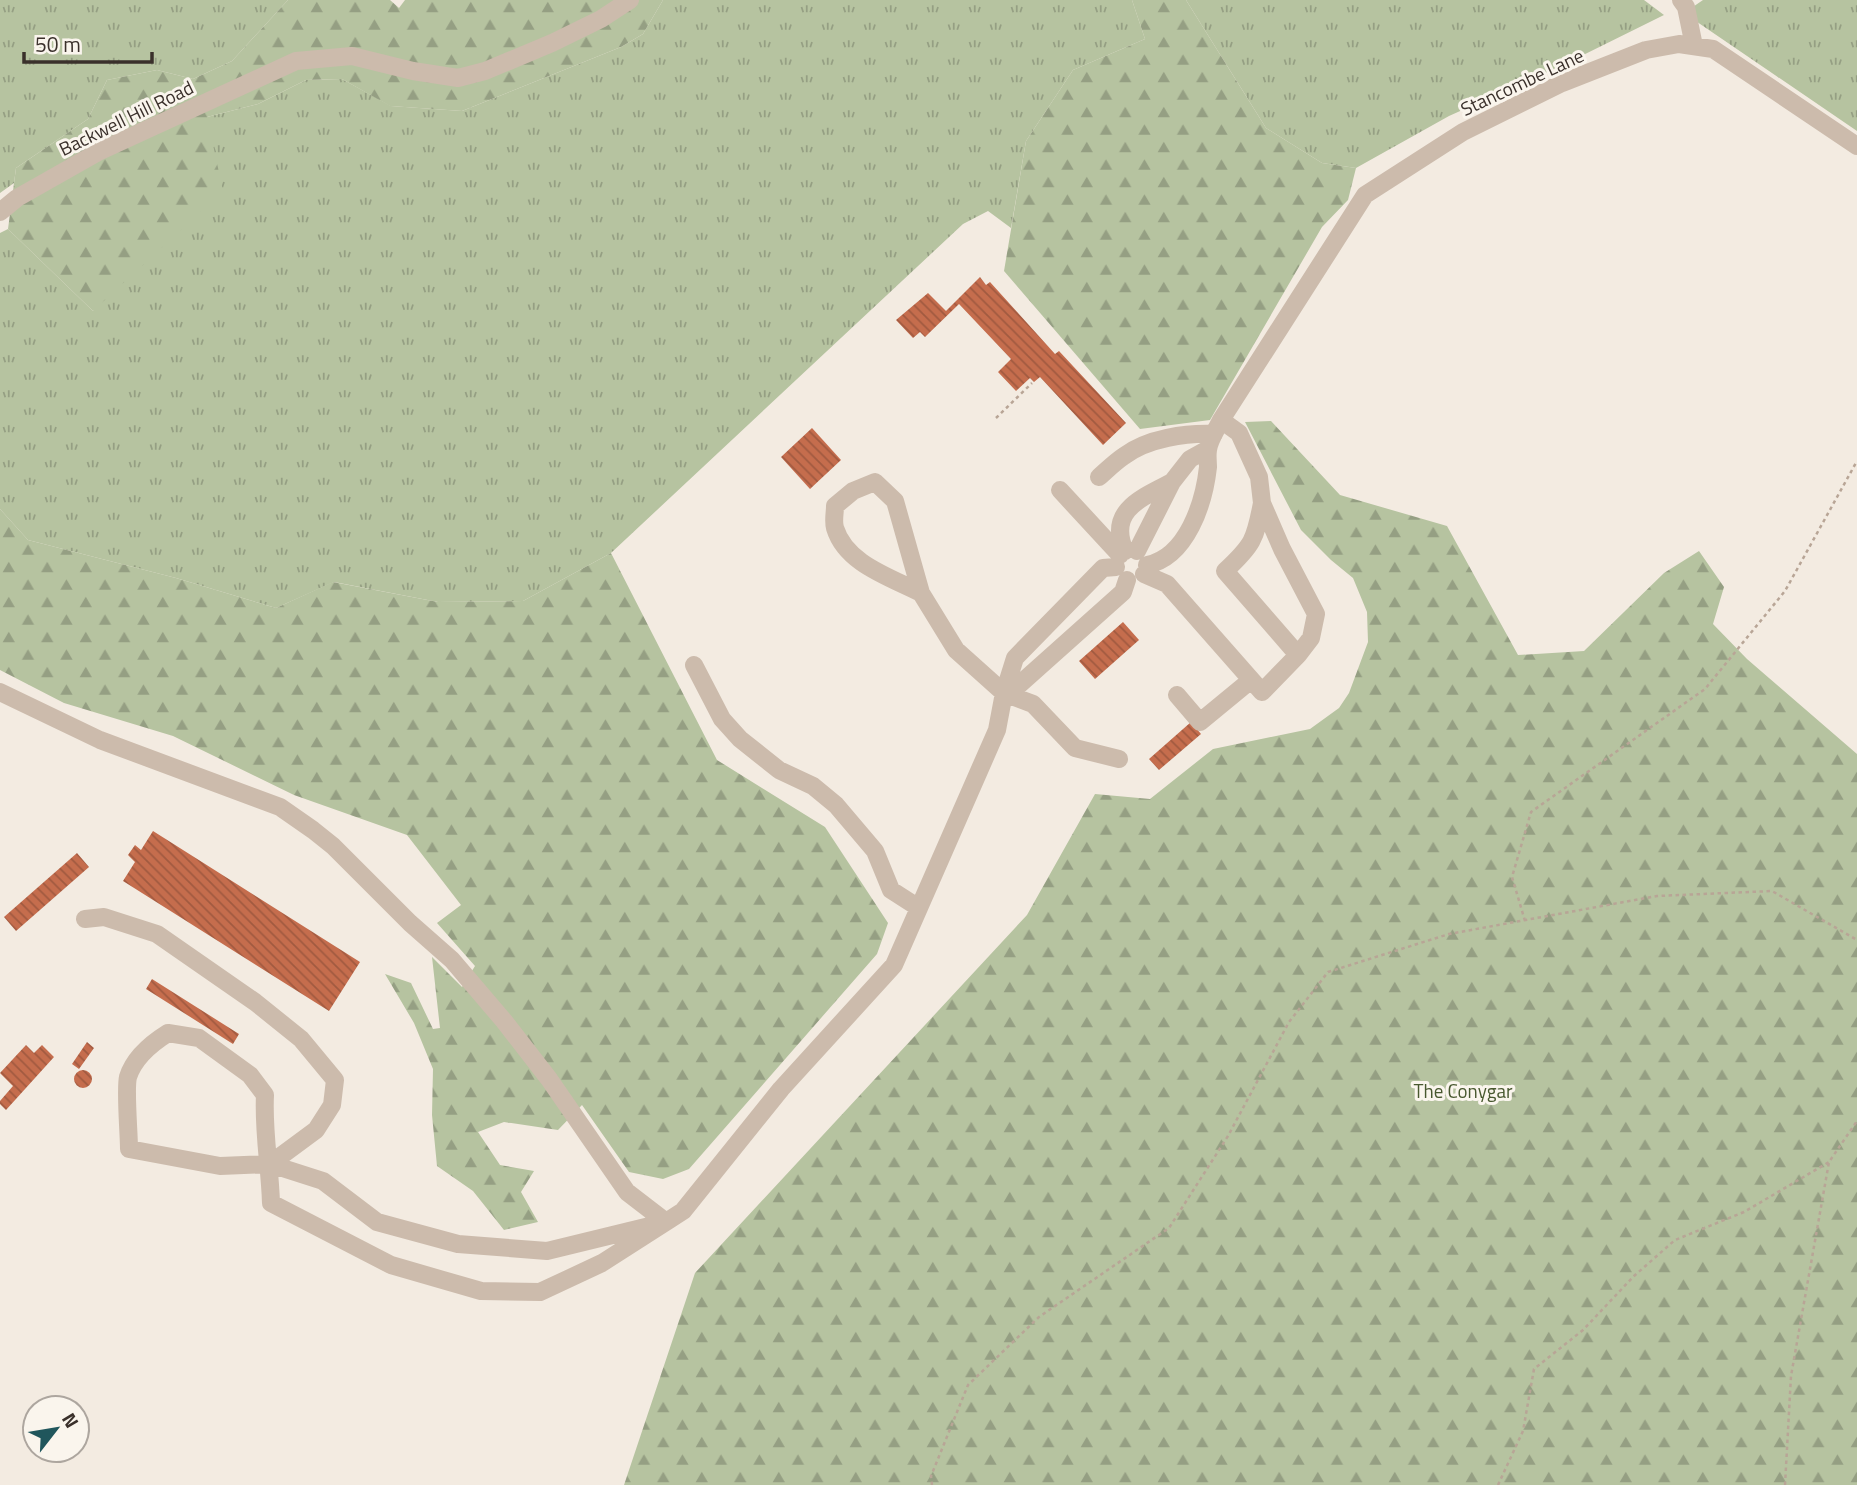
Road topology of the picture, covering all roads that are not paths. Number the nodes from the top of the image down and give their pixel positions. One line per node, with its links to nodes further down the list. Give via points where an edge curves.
1 (630, 0): 5 (street, Backwell Hill Road, via 552,43 458,78 352,56 296,61 100,151)
2 (1681, 0): 3 (street)
3 (1693, 46): 4 (street, Stancombe Lane, via 1713,49); 6 (street, Stancombe Lane, via 1646,50 1562,83 1464,132 1365,195)
4 (1857, 146)
5 (0, 212)
6 (1214, 434): 7 (street, via 1196,433 1148,444 1126,454); 8 (street); 10 (street, via 1238,433 1259,477); 11 (street, via 1195,518 1179,545 1167,558)
7 (1099, 477)
8 (1172, 482): 11 (street); 11 (street, via 1142,497 1123,515 1120,540)
9 (1060, 490): 11 (street)
10 (1262, 503): 13 (street, via 1316,614 1311,639); 13 (street, via 1249,549 1225,571)
11 (1131, 563): 15 (street, via 1167,584); 17 (street, via 1123,592); 17 (street, via 1103,568 1015,658)
12 (920, 593): 12 (street, via 895,501 875,482 853,491 835,506 834,526 844,545 858,561); 17 (street, via 956,650)
13 (1298, 655): 15 (street, via 1262,692)
14 (694, 665): 20 (street, via 722,719 740,739 836,805 875,851 891,890)
15 (1251, 680): 18 (street, via 1200,722)
16 (0, 692): 23 (street, via 100,740 280,807 313,830 452,960 505,1021 627,1192)
17 (1004, 693): 19 (street, via 1033,705 1074,748); 20 (street, via 997,730)
18 (1177, 695)
19 (1119, 759)
20 (919, 908): 23 (street, via 894,965 781,1089 683,1211)
21 (85, 919): 22 (street, via 104,917 157,934 301,1039 335,1080 332,1105 316,1130)
22 (270, 1164): 22 (street, via 265,1095 250,1076 199,1038 168,1033 142,1054 128,1077 129,1149 220,1166); 23 (street, via 323,1181 377,1222 458,1244 547,1251); 23 (street, via 271,1203 391,1265 481,1291 540,1292 602,1263)
23 (666, 1222)

